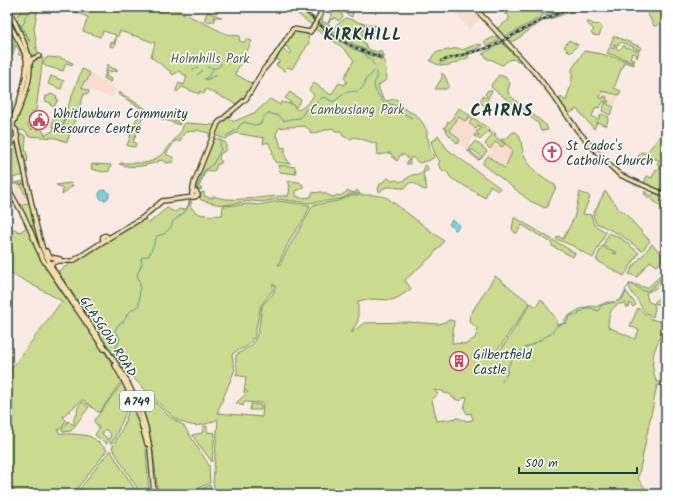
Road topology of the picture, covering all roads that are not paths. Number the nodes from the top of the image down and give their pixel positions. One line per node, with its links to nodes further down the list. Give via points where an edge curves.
1 (8, 7): 6 (main road, via 26,46)
2 (324, 7): 19 (main road, bridge, via 310,32 292,29 249,96 218,123 193,187 193,194 162,201 142,218 77,259 70,262)
3 (474, 7): 14 (main road, via 548,88 577,130 606,162 620,175)
4 (7, 19): 7 (main road, via 23,49 26,75 21,96)
5 (39, 56): 6 (main road)
6 (30, 63): 8 (main road, via 28,82)
7 (7, 127): 8 (main road)
8 (13, 127): 9 (main road)
9 (17, 136): 10 (main road, via 13,142); 16 (main road, A749)
10 (7, 144)
11 (7, 184): 12 (main road); 15 (main road, A749)
12 (7, 192)
13 (7, 195): 15 (main road)
14 (666, 195)
15 (15, 201): 17 (main road, A749)
16 (36, 224): 17 (main road, via 32,228); 18 (main road, A749)
17 (28, 227): 20 (main road, A749, via 38,251)
18 (40, 242): 19 (main road, via 47,254); 20 (main road, A749)
19 (55, 260): 20 (main road); 21 (main road)
20 (49, 263): 21 (main road, GLASGOW ROAD / A749); 22 (main road, GLASGOW ROAD / A749, via 56,279 114,364 133,398 147,446)
21 (54, 271): 22 (main road, GLASGOW ROAD / A749, via 134,394 148,439)
22 (153, 494)

